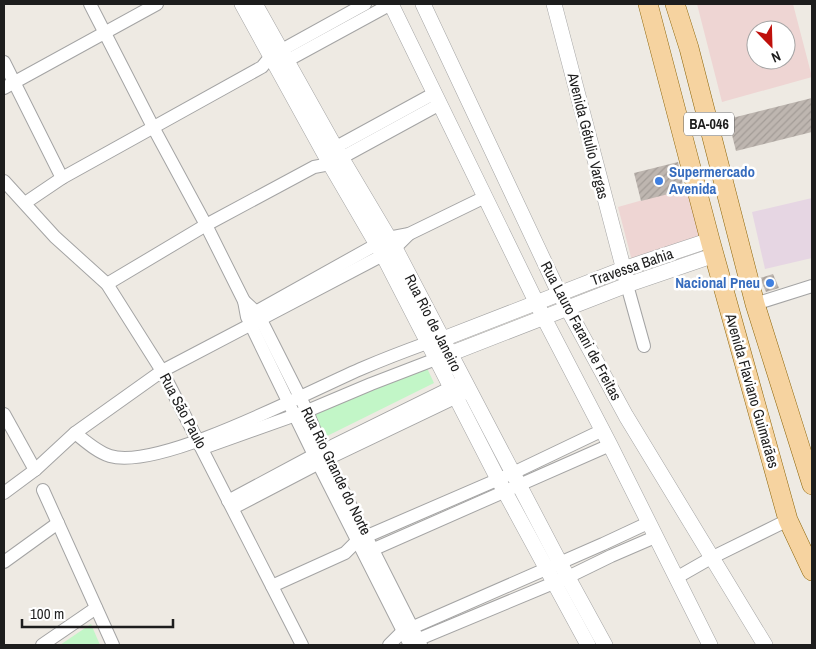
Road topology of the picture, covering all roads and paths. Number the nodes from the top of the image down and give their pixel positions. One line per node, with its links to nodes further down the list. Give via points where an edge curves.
1 (90, 4): 11 (street, Rua Rio Grande do Norte)
2 (157, 4): 11 (street)
3 (242, 4): 14 (street, Rua Rio de Janeiro)
4 (255, 4): 14 (street, Rua Rio de Janeiro)
5 (365, 4): 14 (street)
6 (391, 4): 14 (street); 18 (street, Rua Lauro Farani de Freitas)
7 (423, 4): 33 (street, Rua Lauro Farani de Freitas)
8 (554, 4): 29 (street, Avenida Gétulio Vargas)
9 (648, 4): 13 (main road, Avenida Flaviano Guimarães / BA-046)
10 (675, 4): 12 (main road, Avenida Flaviano Guimarães / BA-046)
11 (104, 34): 16 (street); 20 (street, Rua Rio Grande do Norte)
12 (688, 48): 13 (main road, via 678,60 669,59); 17 (main road, Avenida Flaviano Guimarães / BA-046)
13 (662, 53): 19 (main road, Avenida Flaviano Guimarães / BA-046)
14 (276, 60): 20 (street); 21 (street, Rua Rio de Janeiro)
15 (4, 62): 16 (street)
16 (8, 85): 22 (street)
17 (700, 92): 19 (main road, via 686,88 679,91); 35 (main road, Avenida Flaviano Guimarães / BA-046)
18 (437, 98): 21 (street); 24 (street, Rua Lauro Farani de Freitas)
19 (674, 100): 28 (main road, Avenida Flaviano Guimarães / BA-046)
20 (153, 126): 22 (street); 26 (street, Rua Rio Grande do Norte)
21 (333, 156): 26 (street); 27 (street, Rua Rio de Janeiro)
22 (62, 178): 25 (street)
23 (4, 181): 25 (street, Rua São Paulo)
24 (485, 197): 27 (street); 34 (street, Rua Lauro Farani de Freitas)
25 (25, 204): 30 (street, Rua São Paulo)
26 (206, 225): 30 (street); 38 (street, Rua Rio Grande do Norte)
27 (386, 247): 38 (street); 39 (street, Rua Rio de Janeiro); 40 (street, Rua Rio de Janeiro)
28 (712, 248): 29 (street, Travessa Bahia); 31 (street, Travessa Bahia); 64 (main road, Avenida Flaviano Guimarães / BA-046)
29 (623, 269): 31 (street, Avenida Gétulio Vargas); 33 (street, Travessa Bahia)
30 (107, 284): 44 (street, Rua São Paulo)
31 (627, 284): 36 (street, Travessa Bahia); 41 (street)
32 (812, 286): 35 (street)
33 (559, 293): 34 (street, Travessa Bahia); 36 (street, Rua Lauro Farani de Freitas)
34 (536, 301): 37 (street, Rua Lauro Farani de Freitas); 39 (street, Travessa Bahia)
35 (755, 304): 59 (main road, Avenida Flaviano Guimarães / BA-046)
36 (568, 308): 37 (street, Travessa Bahia); 74 (street, Rua Lauro Farani de Freitas, via 626,416)
37 (544, 318): 42 (street, Travessa Bahia); 50 (street, Rua Lauro Farani de Freitas)
38 (251, 321): 44 (street); 47 (street, Rua Rio Grande do Norte)
39 (443, 339): 40 (street, Travessa Bahia); 42 (street, Rua Rio de Janeiro)
40 (427, 343): 42 (street, Rua Rio de Janeiro); 43 (street)
41 (644, 346)
42 (443, 357): 45 (street); 46 (street, Rua Rio de Janeiro)
43 (363, 368): 45 (street); 47 (street)
44 (162, 371): 51 (street); 52 (street, Rua São Paulo)
45 (371, 384): 49 (street)
46 (459, 389): 55 (street); 58 (street, Rua Rio de Janeiro)
47 (294, 399): 49 (street, Rua Rio Grande do Norte); 52 (street)
48 (4, 414): 57 (street)
49 (301, 414): 52 (street); 55 (street, Rua Rio Grande do Norte)
50 (602, 430): 53 (street, Rua Lauro Farani de Freitas); 54 (street)
51 (74, 433): 52 (street, via 110,456 154,454); 57 (street)
52 (200, 444): 62 (street, Rua São Paulo)
53 (610, 445): 56 (street); 66 (street, Rua Lauro Farani de Freitas)
54 (560, 450): 56 (street); 58 (street)
55 (320, 457): 62 (street); 69 (street, Rua Rio Grande do Norte)
56 (567, 465): 58 (street)
57 (35, 470): 61 (street)
58 (509, 483): 63 (street); 67 (street); 76 (street, Rua Rio de Janeiro)
59 (812, 486)
60 (43, 490): 65 (street)
61 (4, 493)
62 (230, 505): 80 (street, Rua São Paulo)
63 (409, 516): 67 (street); 69 (street)
64 (788, 520): 74 (street); 77 (main road, Avenida Flaviano Guimarães / BA-046)
65 (58, 523): 75 (street); 81 (street)
66 (648, 523): 68 (street, Rua Lauro Farani de Freitas); 70 (street)
67 (416, 530): 71 (street)
68 (655, 537): 73 (street); 78 (street, Rua Lauro Farani de Freitas)
69 (362, 538): 71 (street, Rua Rio Grande do Norte); 72 (street)
70 (604, 544): 73 (street); 76 (street)
71 (369, 552): 72 (street); 82 (street, Rua Rio Grande do Norte)
72 (345, 553): 80 (street)
73 (611, 556): 79 (street)
74 (711, 558): 78 (street); 92 (street, Rua Lauro Farani de Freitas)
75 (4, 562)
76 (553, 566): 79 (street, Rua Rio de Janeiro); 82 (street)
77 (812, 571)
78 (676, 578): 91 (street, Rua Lauro Farani de Freitas)
79 (561, 580): 83 (street); 89 (street, Rua Rio de Janeiro); 90 (street, Rua Rio de Janeiro)
80 (272, 586): 86 (street, Rua São Paulo)
81 (96, 608): 84 (street); 85 (street)
82 (407, 629): 83 (street, Rua Rio Grande do Norte); 87 (street)
83 (415, 643): 88 (street)
84 (42, 645)
85 (113, 645)
86 (302, 645)
87 (390, 645)
88 (395, 645)
89 (588, 645)
90 (605, 645)
91 (710, 645)
92 (764, 645)

